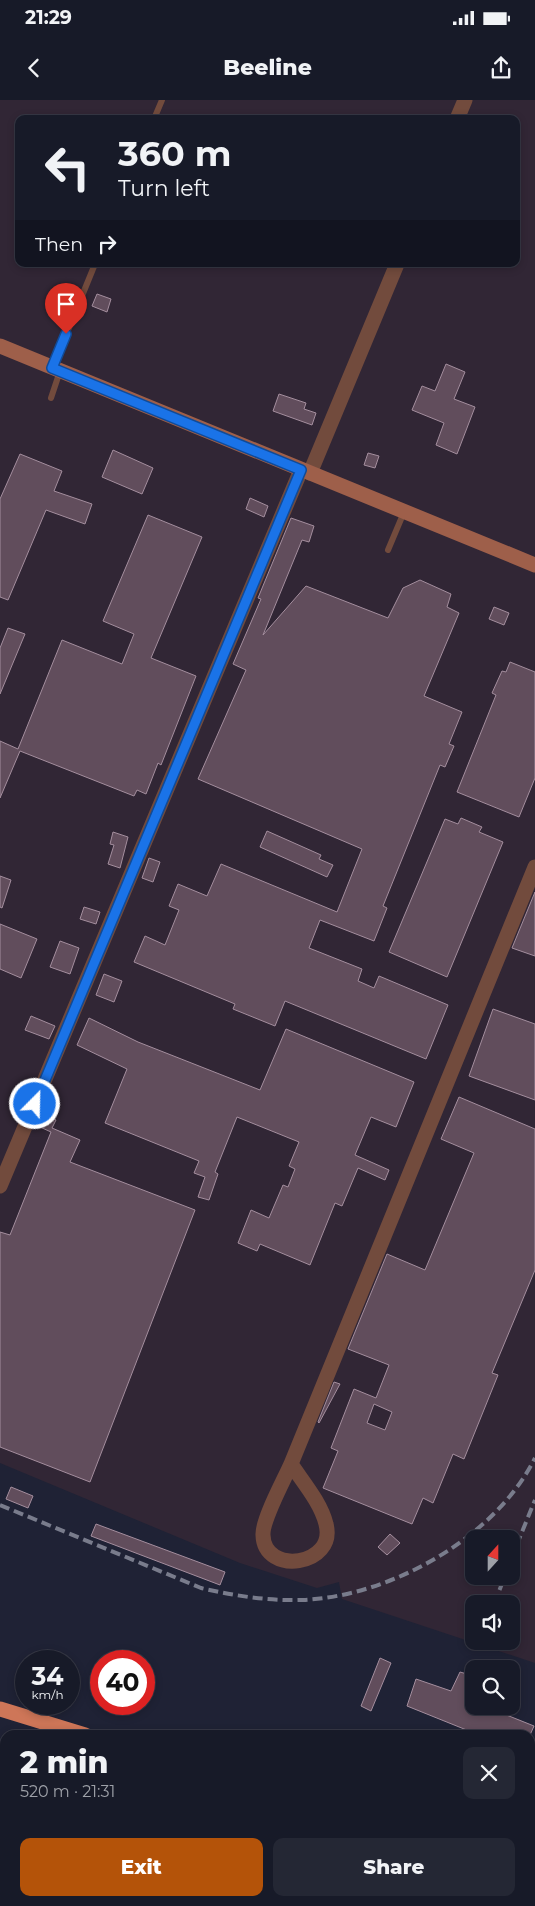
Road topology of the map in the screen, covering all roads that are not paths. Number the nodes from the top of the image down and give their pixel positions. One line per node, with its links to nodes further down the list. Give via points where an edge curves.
1 (162, 100): 3 (lane)
2 (465, 100): 4 (street)
3 (156, 115)
4 (459, 115)
5 (94, 267): 8 (lane)
6 (396, 267): 10 (street)
7 (0, 346): 8 (main road)
8 (56, 369): 9 (lane); 10 (main road)
9 (50, 398)
10 (306, 472): 11 (main road); 15 (street)
11 (404, 512): 12 (lane); 13 (main road)
12 (388, 550)
13 (535, 565)
14 (535, 867): 16 (street)
15 (0, 1186)
16 (291, 1464): 16 (street, via 264,1526 263,1538 274,1555 296,1562 318,1553 328,1533 322,1513)
17 (0, 1708): 18 (highway)
18 (69, 1730)

